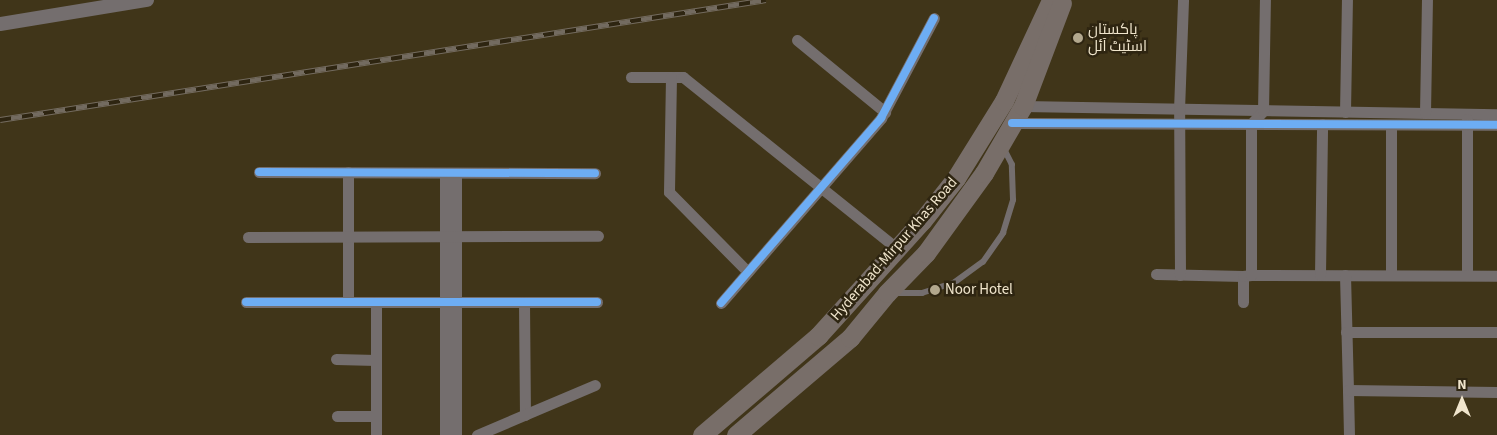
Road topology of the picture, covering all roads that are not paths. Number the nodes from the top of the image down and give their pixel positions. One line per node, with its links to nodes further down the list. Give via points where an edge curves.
1 (147, 0): 8 (street)
2 (1051, 0): 38 (highway, Hyderabad-Mirpur Khas Road, via 1004,100 956,178)
3 (1064, 0): 14 (highway, Hyderabad-Mirpur Khas Road)
4 (1183, 0): 15 (street)
5 (1265, 0): 16 (street)
6 (1347, 0): 18 (street)
7 (1426, 0): 19 (street)
8 (90, 5): 10 (street)
9 (934, 18): 17 (street)
10 (0, 24)
11 (797, 40): 17 (street)
12 (631, 77): 13 (street)
13 (671, 77): 33 (street, via 683,77); 39 (street, via 670,192)
14 (1023, 106): 15 (street); 22 (highway, Hyderabad-Mirpur Khas Road)
15 (1179, 110): 16 (street); 23 (street)
16 (1263, 111): 18 (street); 24 (street)
17 (885, 112): 33 (street)
18 (1345, 112): 19 (street)
19 (1425, 113): 21 (street)
20 (1497, 114): 21 (street)
21 (1467, 119): 26 (street); 27 (street); 45 (street)
22 (1012, 123): 23 (street); 28 (highway, Hyderabad-Mirpur Khas Road)
23 (1179, 123): 24 (street); 41 (street)
24 (1251, 124): 25 (street); 46 (street)
25 (1322, 124): 26 (street); 42 (street)
26 (1391, 125): 44 (street)
27 (1497, 126)
28 (1000, 143): 48 (highway, Hyderabad-Mirpur Khas Road, via 984,173 926,254); 48 (lane, via 1012,165 1013,200 1003,233 983,262 955,282 922,293)
29 (259, 172): 30 (street)
30 (348, 172): 31 (street); 35 (street)
31 (450, 173): 32 (street); 36 (street)
32 (596, 173)
33 (821, 188): 38 (street); 39 (street)
34 (598, 236): 36 (street)
35 (348, 237): 36 (street); 37 (street); 50 (street)
36 (450, 237): 52 (street)
37 (248, 238)
38 (898, 249): 71 (highway, Hyderabad-Mirpur Khas Road, via 818,336)
39 (748, 272): 56 (street)
40 (1156, 274): 41 (street)
41 (1180, 275): 46 (street)
42 (1320, 275): 43 (street); 46 (street)
43 (1345, 275): 44 (street); 57 (street)
44 (1391, 275): 45 (street)
45 (1467, 275): 47 (street)
46 (1247, 276): 55 (street)
47 (1497, 276)
48 (887, 293): 72 (highway, Hyderabad-Mirpur Khas Road, via 850,338)
49 (246, 302): 50 (street)
50 (348, 302): 51 (street)
51 (376, 302): 52 (street); 60 (street)
52 (451, 302): 53 (street); 68 (street); 69 (street)
53 (524, 302): 54 (street); 64 (street)
54 (597, 302)
55 (1243, 302)
56 (721, 303)
57 (1346, 332): 58 (street); 62 (street)
58 (1497, 332)
59 (336, 360): 60 (street)
60 (376, 360): 66 (street)
61 (595, 385): 64 (street)
62 (1348, 390): 63 (street); 73 (street)
63 (1497, 392)
64 (525, 415): 70 (street)
65 (337, 416): 66 (street)
66 (376, 416): 67 (street)
67 (376, 435)
68 (445, 435)
69 (456, 435)
70 (477, 435)
71 (702, 435)
72 (736, 435)
73 (1349, 435)

